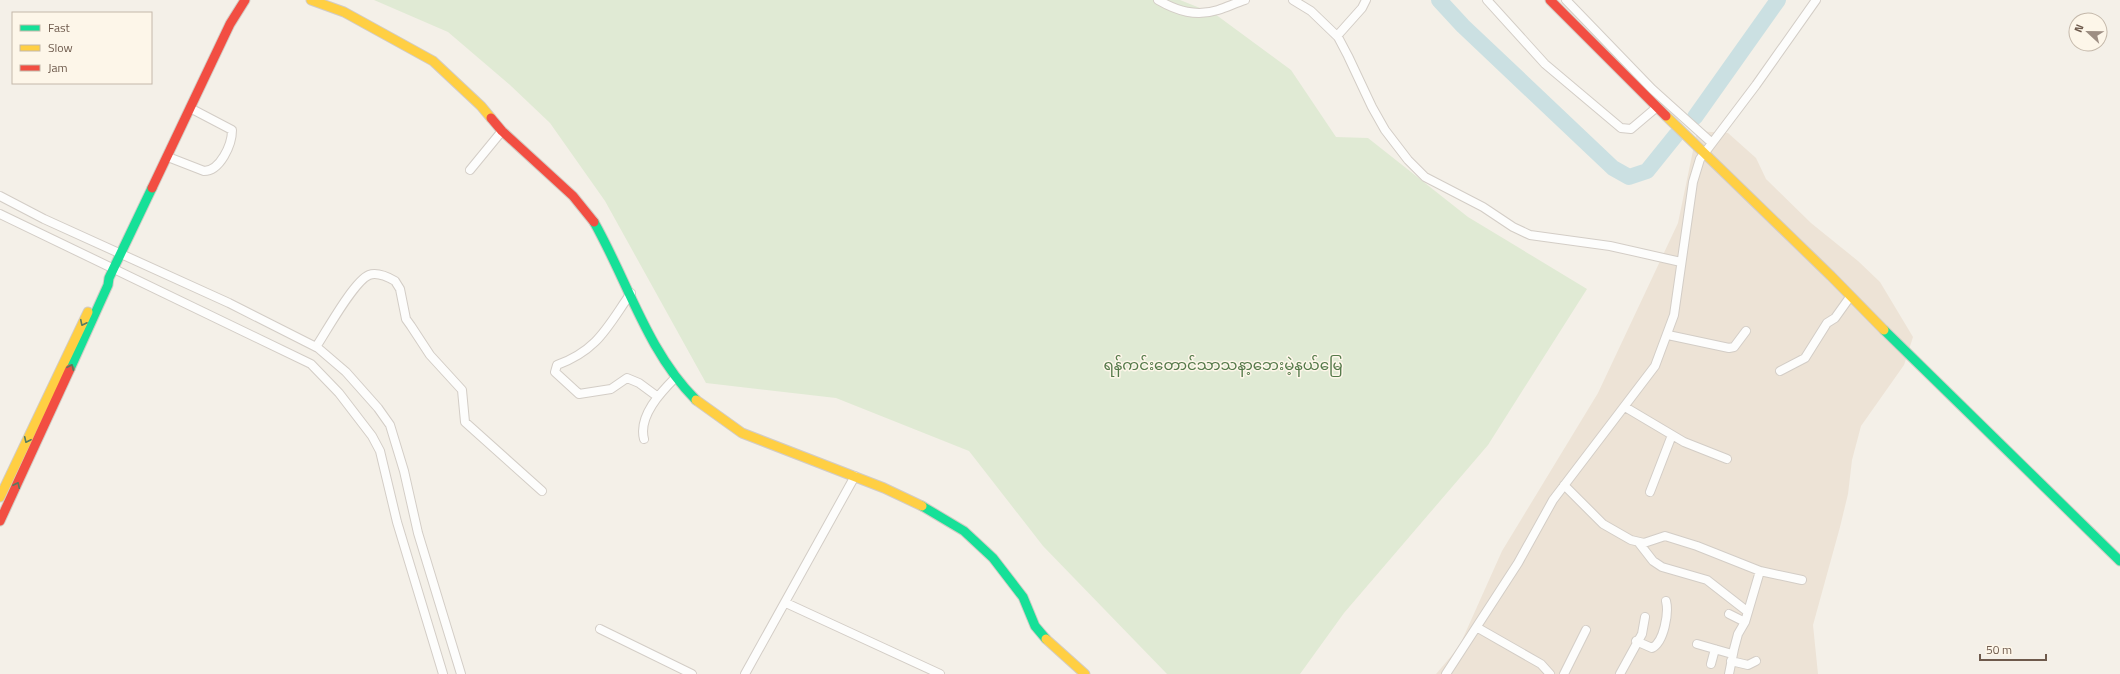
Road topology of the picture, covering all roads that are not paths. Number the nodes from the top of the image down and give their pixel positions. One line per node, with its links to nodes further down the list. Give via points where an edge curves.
1 (244, 0): 13 (street)
2 (311, 0): 14 (street, via 344,12 433,61)
3 (1158, 0): 4 (street, via 1180,11 1202,13 1217,11)
4 (1245, 0)
5 (1293, 0): 11 (street, via 1311,11)
6 (1366, 0): 11 (street)
7 (1487, 0): 12 (street, via 1546,64 1620,128 1631,129)
8 (1550, 0): 12 (street)
9 (1566, 0): 15 (street, via 1652,89)
10 (1816, 0): 15 (street)
11 (1337, 36): 22 (street, via 1385,130 1411,165 1425,177 1530,235 1610,246)
12 (1657, 107): 16 (street)
13 (190, 108): 17 (street); 17 (street, via 232,130 232,136 219,164 210,171)
14 (502, 131): 18 (street); 25 (street, via 551,174 586,210 596,223)
15 (1711, 144): 16 (street)
16 (1704, 152): 22 (street, via 1693,182); 26 (street)
17 (168, 157): 21 (street)
18 (470, 170)
19 (0, 196): 21 (street)
20 (0, 214): 23 (street)
21 (121, 254): 23 (street); 29 (street, via 229,303)
22 (1681, 262): 28 (street, via 1674,315)
23 (114, 268): 24 (street); 62 (street, via 311,364 340,393 380,451 397,522)
24 (109, 278): 41 (street, one-way to 41, via 101,285); 42 (street, one-way to 24)
25 (631, 293): 31 (street, via 643,323); 32 (street, via 598,340 580,356 557,365 555,372 579,394 616,388 629,378)
26 (1850, 297): 30 (street, via 1836,318 1827,323 1805,358); 44 (street)
27 (1746, 331): 28 (street, via 1734,347 1729,348)
28 (1668, 335): 33 (street, via 1655,366)
29 (316, 347): 39 (street, via 351,293 364,278 375,274 395,281 400,289 406,318 430,355 462,390 465,422); 63 (street, via 346,372 390,425 404,471 418,533)
30 (1780, 371)
31 (676, 377): 32 (street); 37 (street, via 702,406 742,433)
32 (658, 398): 35 (street, via 643,424)
33 (1625, 407): 34 (street); 38 (street)
34 (1672, 435): 36 (street); 40 (street)
35 (644, 439)
36 (1727, 459)
37 (855, 476): 48 (street); 67 (street, via 914,502 964,531 1008,576 1023,597 1035,626 1043,636)
38 (1564, 485): 43 (street, via 1604,524); 53 (street)
39 (542, 491)
40 (1650, 492)
41 (0, 497)
42 (0, 521)
43 (1639, 543): 45 (street, via 1665,536); 49 (street, via 1658,564 1706,580)
44 (2120, 562)
45 (1760, 571): 46 (street); 49 (street)
46 (1802, 580)
47 (1666, 602): 56 (street, via 1668,609 1664,629 1656,645 1652,648)
48 (786, 603): 65 (street); 66 (street)
49 (1748, 612): 52 (street)
50 (1729, 614): 52 (street)
51 (1645, 617): 56 (street, via 1642,634)
52 (1745, 622): 59 (street, via 1738,634)
53 (1478, 628): 68 (street); 69 (street, via 1541,664)
54 (600, 629): 64 (street)
55 (1586, 630): 70 (street)
56 (1636, 641): 71 (street)
57 (1697, 644): 58 (street)
58 (1715, 649): 59 (street); 61 (street)
59 (1732, 658): 60 (street, via 1748,665); 72 (street)
60 (1756, 661)
61 (1711, 664)
62 (443, 674)
63 (461, 674)
64 (692, 674)
65 (745, 674)
66 (940, 674)
67 (1085, 674)
68 (1446, 674)
69 (1550, 674)
70 (1564, 674)
71 (1620, 674)
72 (1730, 674)

